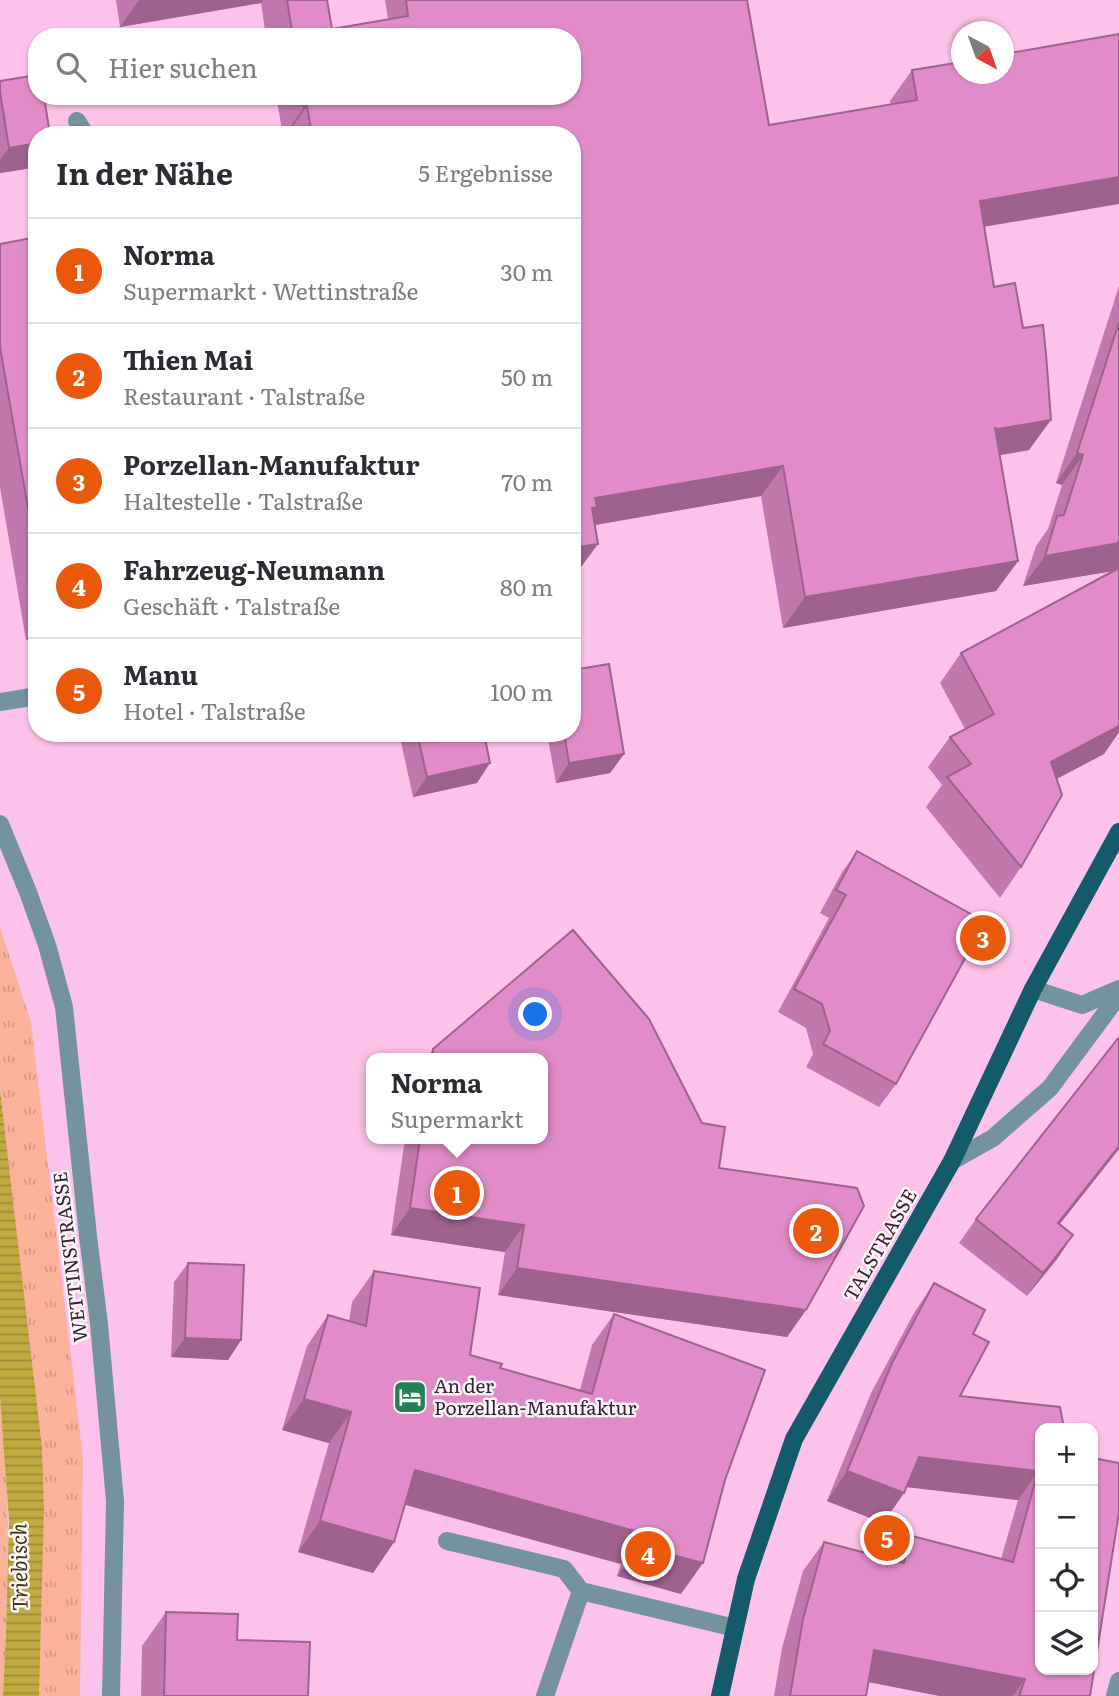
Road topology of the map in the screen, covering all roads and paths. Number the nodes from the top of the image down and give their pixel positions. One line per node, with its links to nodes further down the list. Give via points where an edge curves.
1 (28, 697): 2 (street)
2 (0, 702)
3 (0, 824): 13 (street, WETTINSTRASSE, via 47,945 64,1007 115,1501)
4 (1119, 832): 5 (main road, TALSTRASSE)
5 (1033, 989): 6 (street, via 1082,1004); 8 (main road, TALSTRASSE)
6 (1119, 989)
7 (1119, 995): 8 (street, via 1051,1088 993,1138)
8 (952, 1161): 11 (main road, TALSTRASSE, via 794,1439 746,1579)
9 (447, 1541): 10 (street, via 564,1569)
10 (581, 1591): 11 (street); 14 (street)
11 (735, 1628): 15 (main road, TALSTRASSE)
12 (1119, 1681): 16 (street)
13 (111, 1696)
14 (545, 1696)
15 (720, 1696)
16 (1115, 1696)

